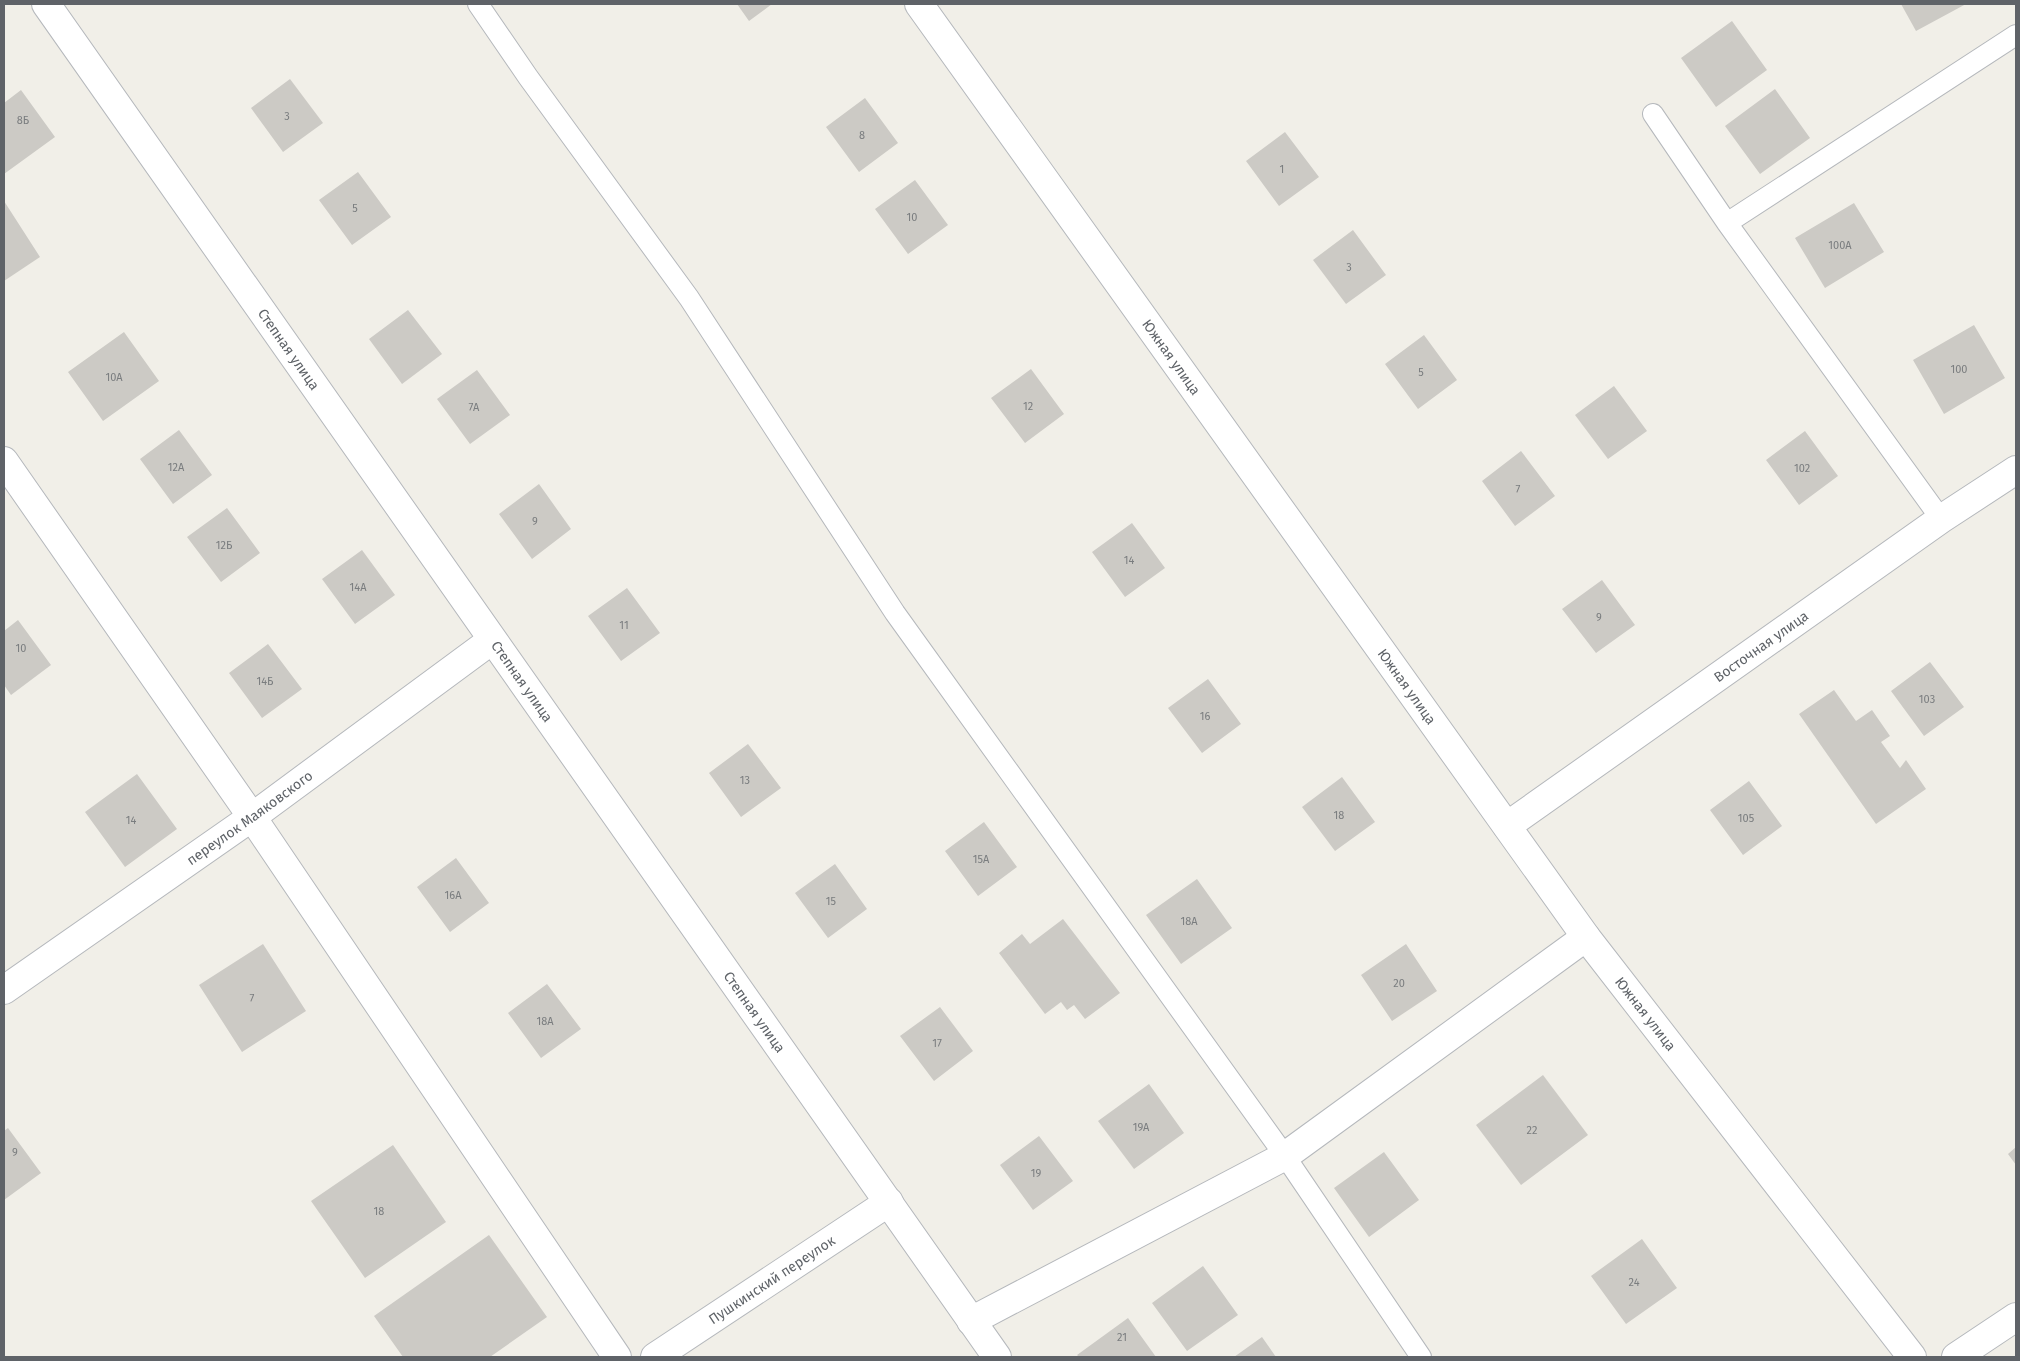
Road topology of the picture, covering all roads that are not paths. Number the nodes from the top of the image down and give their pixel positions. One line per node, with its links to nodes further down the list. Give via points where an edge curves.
1 (46, 4): 10 (street, Степная улица)
2 (478, 4): 15 (lane, via 528,78 689,298 895,613)
3 (919, 4): 12 (street, Южная улица)
4 (2016, 35): 6 (lane)
5 (1653, 114): 6 (lane)
6 (1727, 223): 9 (lane)
7 (4, 461): 11 (street)
8 (2016, 470): 9 (street, Восточная улица)
9 (1941, 519): 12 (street, Восточная улица)
10 (492, 640): 11 (street, переулок Маяковского); 16 (street, Степная улица)
11 (252, 817): 14 (street, переулок Маяковского); 19 (street)
12 (1507, 826): 13 (street, Южная улица)
13 (1586, 937): 15 (street); 23 (street, Южная улица)
14 (4, 990)
15 (1285, 1156): 18 (street); 22 (lane)
16 (889, 1202): 18 (street, Степная улица); 20 (street, Пушкинский переулок)
17 (2016, 1317): 24 (street)
18 (971, 1321): 21 (street, Степная улица)
19 (617, 1357)
20 (655, 1357)
21 (997, 1357)
22 (1421, 1357)
23 (1912, 1357)
24 (1956, 1357)

